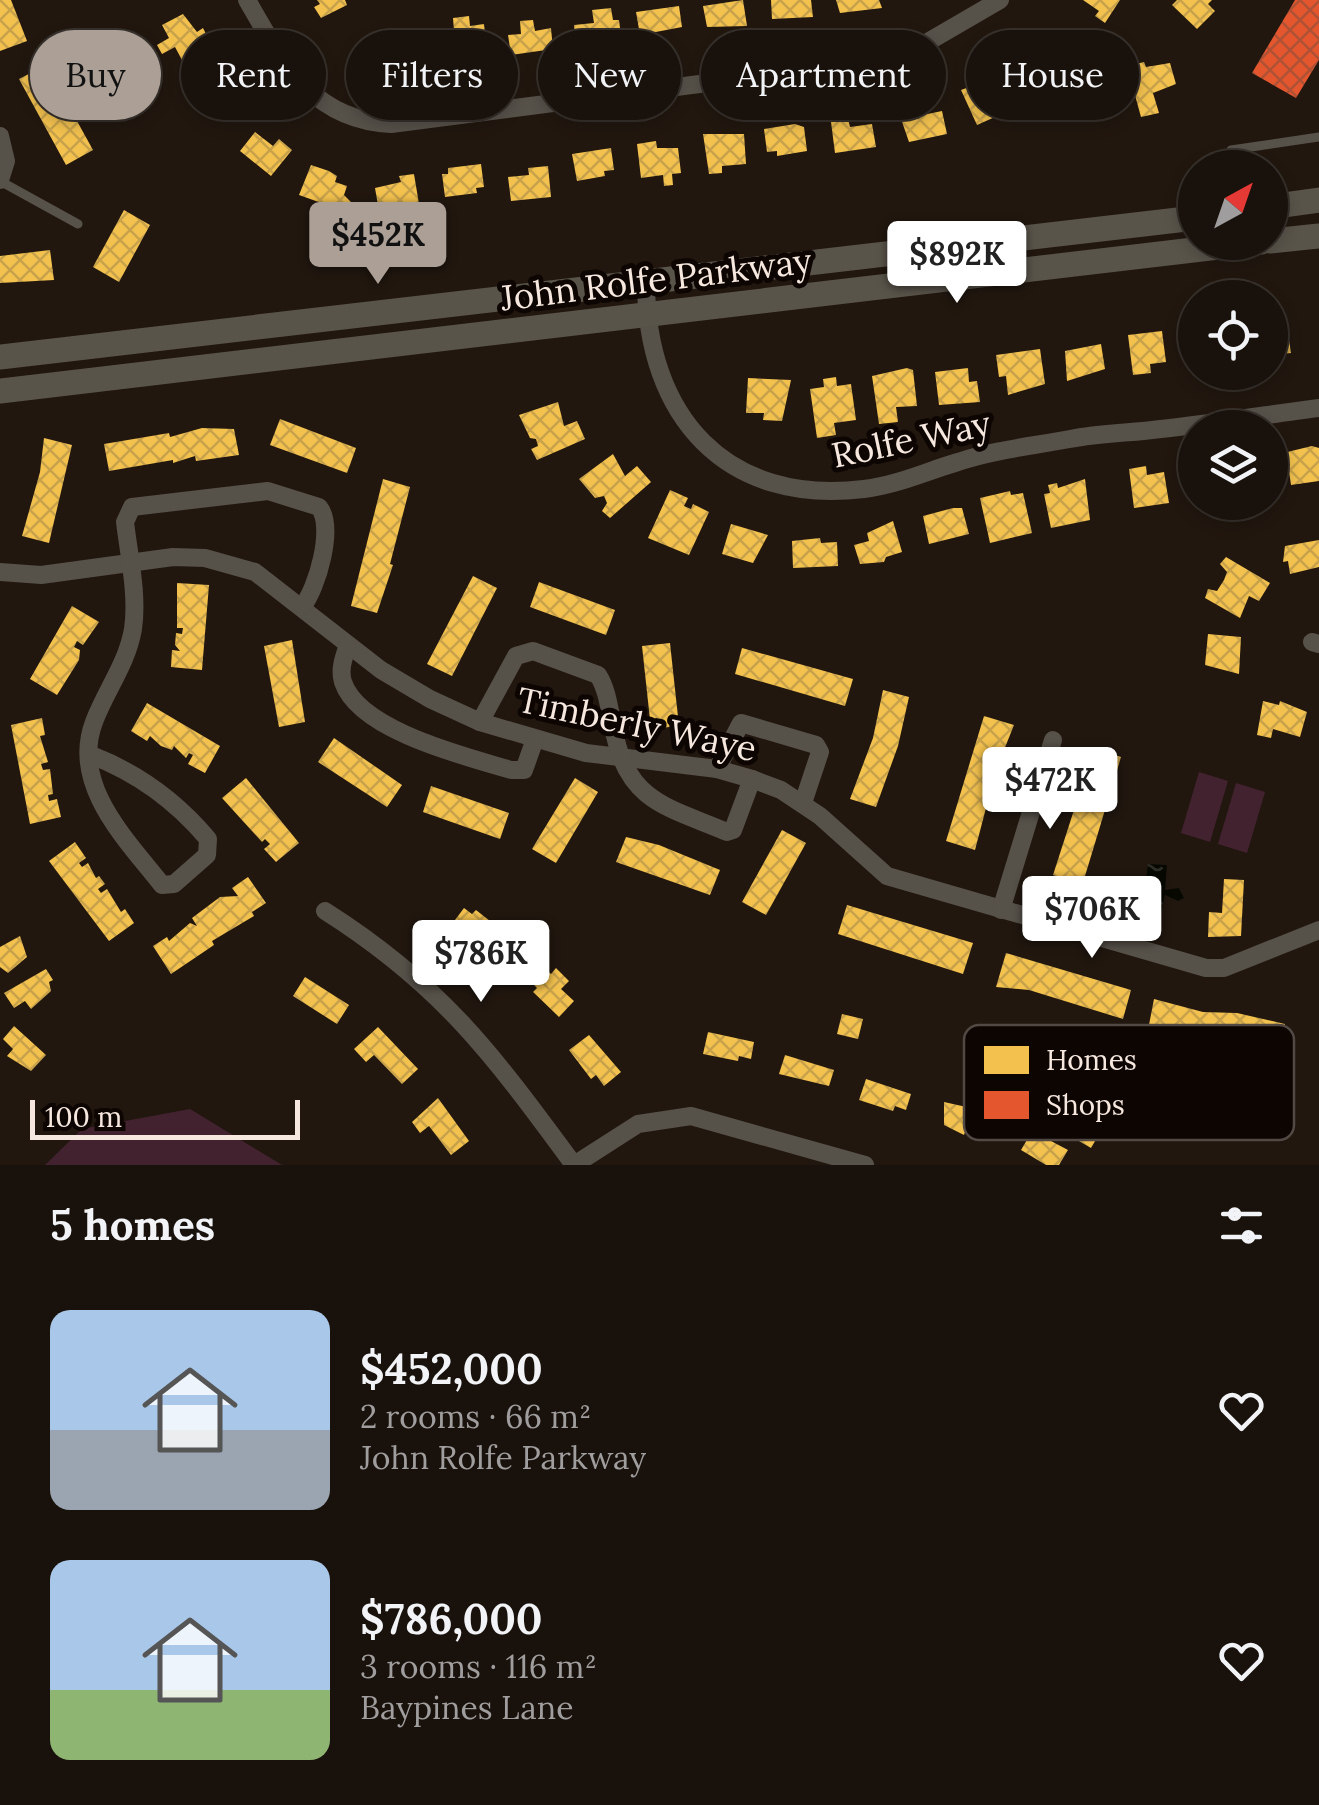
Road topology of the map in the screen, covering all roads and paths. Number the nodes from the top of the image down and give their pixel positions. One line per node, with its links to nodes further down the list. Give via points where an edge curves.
1 (248, 0): 2 (street, via 308,94 342,114 390,124 869,61 926,43)
2 (1000, 0)
3 (0, 136): 6 (street, via 6,161)
4 (1319, 136): 5 (lane)
5 (1231, 150)
6 (0, 181): 10 (lane)
7 (1319, 200): 8 (main road)
8 (1288, 204)
9 (1178, 220): 14 (main road, John Rolfe Parkway)
10 (78, 224)
11 (1319, 236): 12 (main road)
12 (1288, 240)
13 (1178, 252): 15 (main road, John Rolfe Parkway)
14 (646, 282): 15 (street, Rolfe Way); 16 (main road, John Rolfe Parkway)
15 (646, 315): 17 (main road, John Rolfe Parkway); 18 (street, Rolfe Way, via 686,427 738,469 797,490 863,490 1080,436)
16 (0, 358)
17 (0, 391)
18 (1319, 408)
19 (130, 563): 20 (street, Timberly Waye, via 42,575); 21 (street, Timberly Waye, via 173,557 218,561 254,572); 21 (street, via 125,522 132,508 282,494 320,508 326,518 310,597); 26 (street, via 133,627 122,668 94,721)
20 (0, 572)
21 (302, 606): 22 (street, Timberly Waye)
22 (348, 645): 23 (street, Timberly Waye, via 430,700); 24 (street, via 341,672 348,692 398,730 512,770 524,770)
23 (480, 722): 24 (street, Timberly Waye); 27 (street, via 516,656 533,651 598,675)
24 (535, 739): 27 (street, Timberly Waye)
25 (1053, 740): 32 (street)
26 (91, 755): 26 (street, via 96,795 162,885 174,884 207,854 208,839 167,797)
27 (619, 756): 28 (street, Timberly Waye); 29 (street, via 646,796 727,832)
28 (717, 769): 29 (street, Timberly Waye); 30 (street, via 741,723 816,746 820,752)
29 (752, 778): 30 (street, Timberly Waye)
30 (803, 803): 32 (street, Timberly Waye, via 887,876)
31 (325, 910): 34 (street, via 396,958 460,1017)
32 (1001, 910): 33 (street, Timberly Waye, via 1206,968 1224,968)
33 (1319, 930)
34 (574, 1165): 35 (street, via 638,1124 691,1116)
35 (865, 1165)

